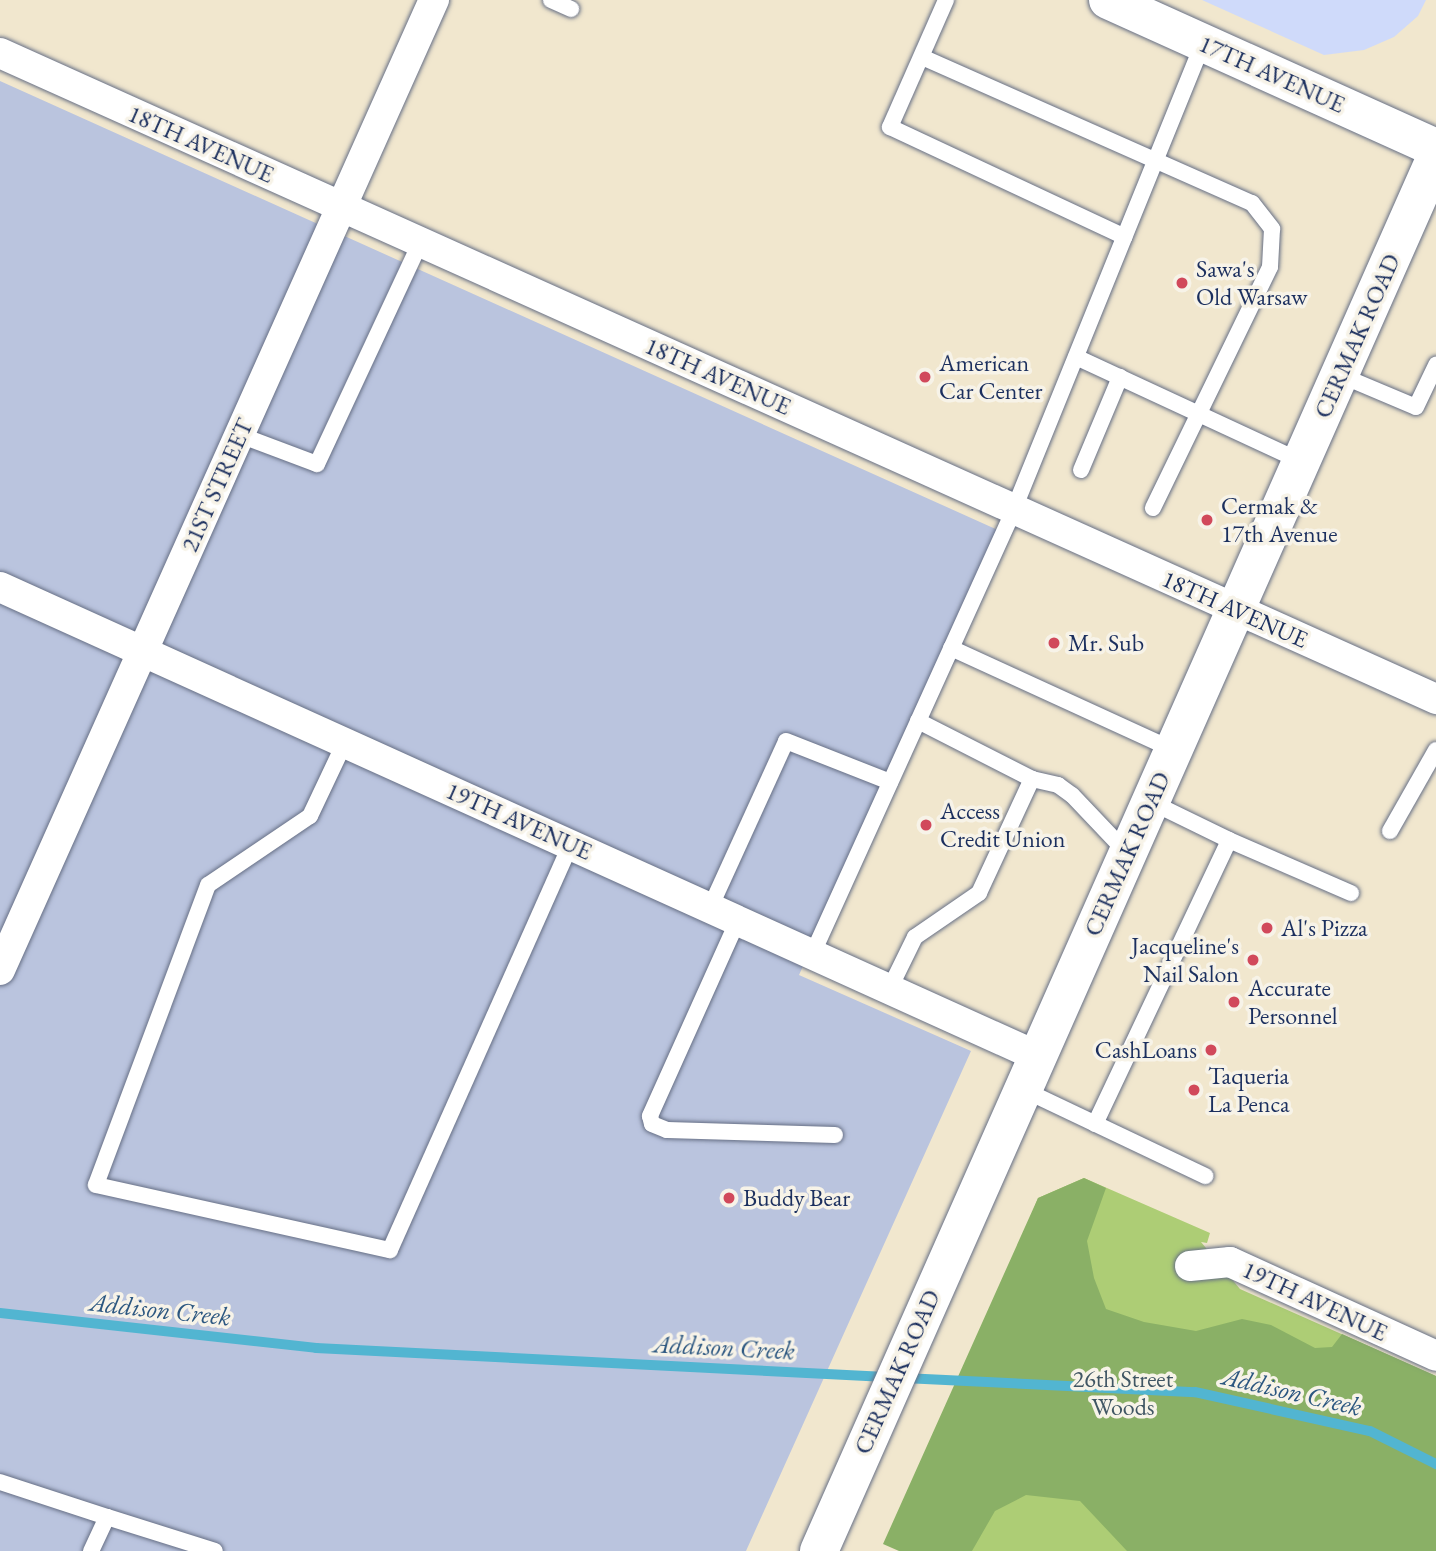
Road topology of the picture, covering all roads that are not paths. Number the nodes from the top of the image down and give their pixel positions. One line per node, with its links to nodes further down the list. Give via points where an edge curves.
1 (434, 0): 12 (street, 21ST STREET)
2 (551, 0): 5 (lane)
3 (946, 0): 8 (lane)
4 (1108, 0): 6 (main road, 17TH AVENUE)
5 (571, 9)
6 (1203, 43): 9 (main road, 17TH AVENUE); 11 (lane)
7 (0, 53): 12 (street, 18TH AVENUE)
8 (922, 57): 11 (lane); 13 (lane, via 890,127)
9 (1436, 148)
10 (1436, 157): 17 (main road, CERMAK ROAD)
11 (1155, 159): 13 (lane); 19 (lane, via 1252,203 1272,229 1270,267)
12 (341, 207): 14 (street, 18TH AVENUE); 20 (street, 21ST STREET)
13 (1125, 237): 15 (lane)
14 (421, 243): 20 (lane, via 317,464); 24 (street, 18TH AVENUE)
15 (1076, 357): 18 (lane); 24 (lane)
16 (1436, 365): 17 (lane, via 1416,407)
17 (1340, 375): 21 (main road, CERMAK ROAD)
18 (1120, 377): 19 (lane); 22 (lane)
19 (1199, 414): 21 (lane); 23 (lane)
20 (240, 435): 28 (street, 21ST STREET)
21 (1302, 462): 26 (main road, CERMAK ROAD)
22 (1081, 470)
23 (1153, 508)
24 (1014, 509): 26 (street, 18TH AVENUE); 27 (lane)
25 (0, 587): 28 (street, 19TH AVENUE)
26 (1237, 610): 29 (street, 18TH AVENUE); 32 (main road, CERMAK ROAD)
27 (951, 648): 30 (lane); 32 (lane)
28 (144, 650): 31 (street, 19TH AVENUE); 45 (street, 21ST STREET)
29 (1436, 699)
30 (918, 721): 34 (lane); 35 (lane)
31 (345, 742): 39 (street, 19TH AVENUE); 39 (lane, via 310,816 208,885 96,1185 390,1250)
32 (1174, 750): 36 (main road, CERMAK ROAD)
33 (1436, 750): 37 (lane)
34 (1032, 779): 40 (lane, via 1058,785 1072,795); 46 (lane, via 979,893 915,937)
35 (890, 782): 42 (lane, via 786,741); 44 (lane)
36 (1150, 802): 38 (lane); 40 (main road, CERMAK ROAD)
37 (1390, 831)
38 (1229, 840): 41 (lane); 48 (lane)
39 (570, 844): 42 (street, 19TH AVENUE)
40 (1128, 853): 47 (main road, CERMAK ROAD)
41 (1351, 893)
42 (710, 908): 43 (street, 19TH AVENUE)
43 (738, 920): 44 (street, 19TH AVENUE); 49 (lane, via 650,1116 652,1124 667,1130)
44 (812, 955): 46 (street, 19TH AVENUE)
45 (0, 970)
46 (890, 990): 47 (street, 19TH AVENUE)
47 (1029, 1073): 48 (lane); 57 (main road, CERMAK ROAD)
48 (1094, 1124): 50 (lane)
49 (835, 1135)
50 (1205, 1176)
51 (1190, 1266): 52 (street, 19TH AVENUE, via 1230,1262)
52 (1436, 1356)
53 (0, 1482): 54 (lane)
54 (107, 1517): 55 (lane); 56 (lane)
55 (91, 1551)
56 (215, 1551)
57 (819, 1551)

